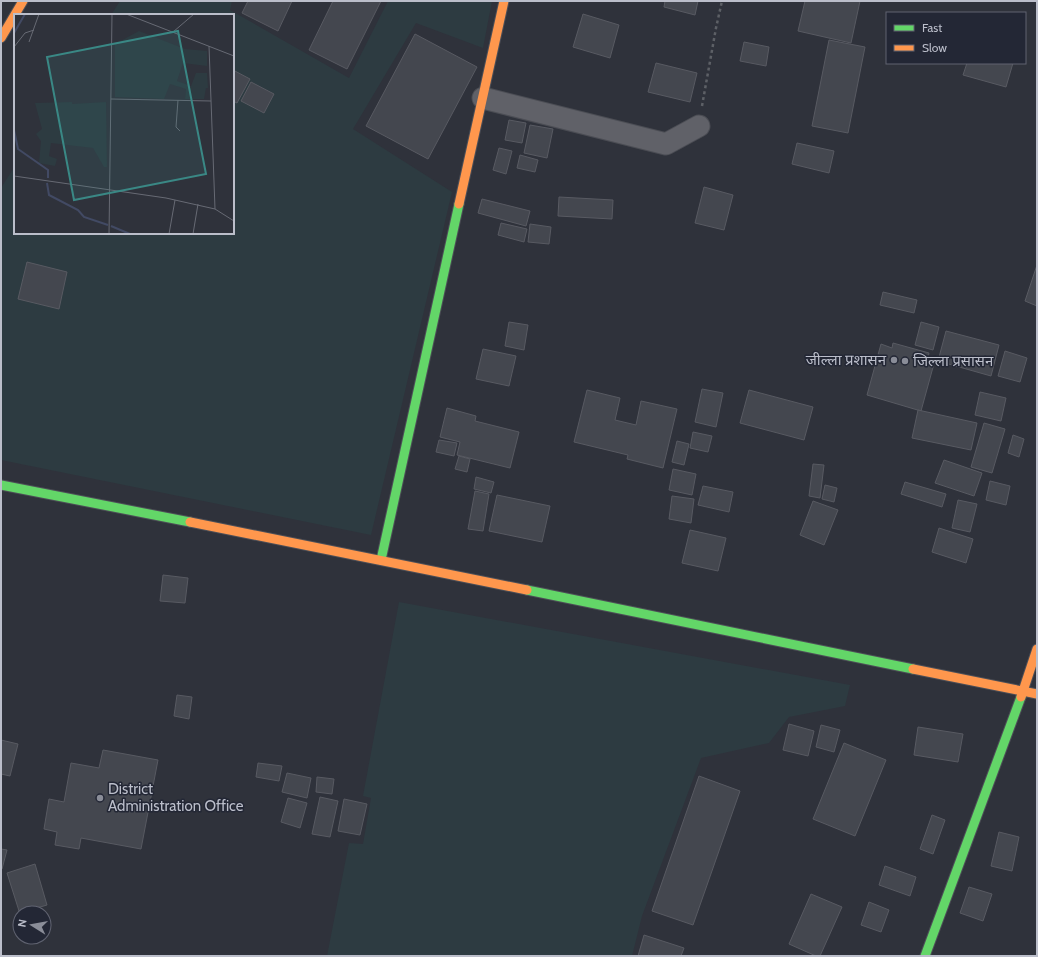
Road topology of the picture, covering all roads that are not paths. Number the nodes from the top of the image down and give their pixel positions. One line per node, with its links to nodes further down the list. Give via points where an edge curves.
1 (23, 1): 3 (main road)
2 (504, 1): 6 (main road)
3 (15, 14)
4 (14, 16): 5 (main road)
5 (1, 38)
6 (483, 98): 7 (street, via 666,144); 9 (main road)
7 (699, 126)
8 (1, 485): 9 (main road)
9 (381, 560): 11 (main road)
10 (1037, 649): 11 (main road)
11 (1023, 691): 12 (main road); 13 (main road)
12 (1037, 694)
13 (925, 956)

